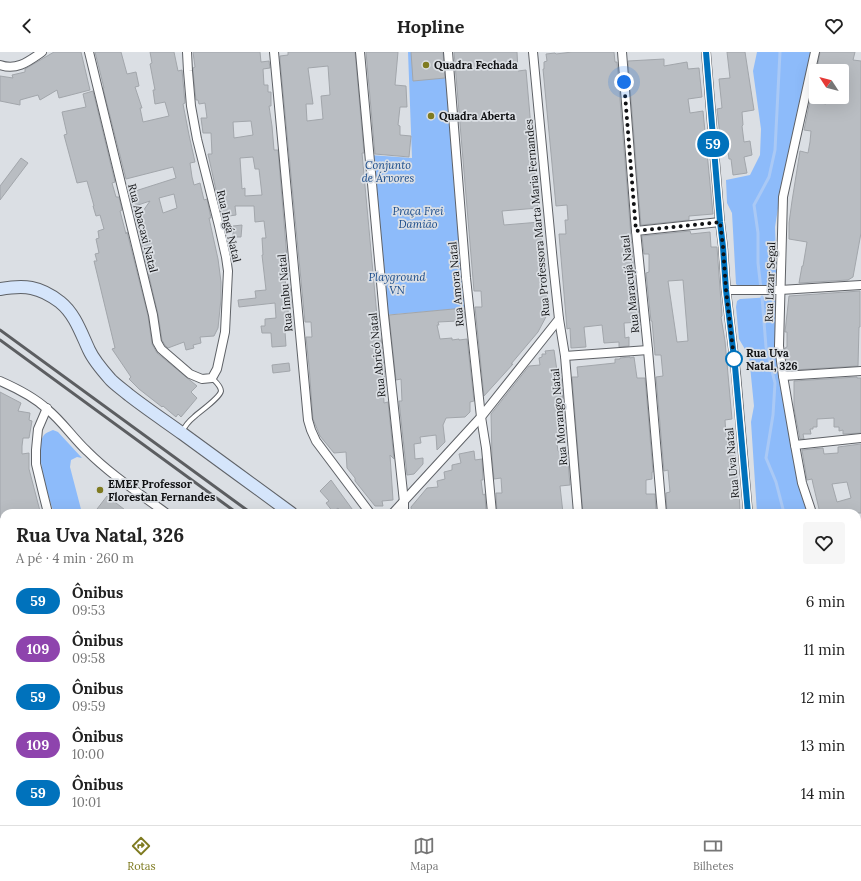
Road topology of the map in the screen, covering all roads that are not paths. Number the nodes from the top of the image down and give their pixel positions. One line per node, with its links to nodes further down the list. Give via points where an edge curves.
1 (42, 52): 11 (street, via 17,67)
2 (89, 52): 23 (street, Rua Abacaxi Natal, via 153,315 157,342 190,374 202,379)
3 (187, 52): 23 (street, Rua Ingá Natal, via 197,138 220,226 228,271 225,332 217,369)
4 (274, 52): 34 (street, Rua Imbu Natal, via 308,420 316,441)
5 (360, 52): 30 (street, Rua Abricó Natal)
6 (448, 52): 26 (street, Rua Amora Natal, via 466,278)
7 (533, 52): 18 (street, Rua Professora Marta Maria Fernandes)
8 (622, 52): 13 (street, Rua Maracujá Natal)
9 (706, 52): 12 (street, Rua Uva Natal)
10 (815, 52): 17 (street, Rua Lazar Segal, via 783,197 782,245)
11 (0, 65)
12 (720, 222): 13 (street); 16 (street, Rua Uva Natal)
13 (636, 231): 19 (street, Rua Maracujá Natal)
14 (861, 284): 17 (street)
15 (0, 289): 27 (street, via 20,286 38,289 61,303 74,318 90,351 111,380)
16 (728, 290): 17 (street); 40 (street, Rua Uva Natal)
17 (776, 290): 22 (street, Rua Lazar Segal)
18 (559, 319): 20 (street, Rua Morango Natal); 26 (street, Rua Professora Marta Maria Fernandes)
19 (648, 350): 20 (street); 39 (street, Rua Maracujá Natal)
20 (564, 356): 38 (street, Rua Morango Natal)
21 (861, 371): 22 (street)
22 (783, 376): 29 (street, Rua Lazar Segal)
23 (212, 378): 27 (lane, via 220,387 219,395 189,421)
24 (0, 381): 25 (street)
25 (47, 408): 31 (street, via 38,429 36,450 36,464); 32 (street, via 86,451)
26 (481, 417): 30 (street, Rua Professora Marta Maria Fernandes); 37 (street, Rua Amora Natal)
27 (181, 433): 33 (street)
28 (861, 438): 29 (street)
29 (794, 445): 41 (street, Rua Lazar Segal)
30 (404, 502): 35 (street, Rua Professora Marta Maria Fernandes); 36 (street, Rua Abricó Natal)
31 (47, 509)
32 (160, 509)
33 (286, 509)
34 (367, 509)
35 (397, 509)
36 (404, 509)
37 (492, 509)
38 (578, 509)
39 (662, 509)
40 (748, 509)
41 (811, 509)

